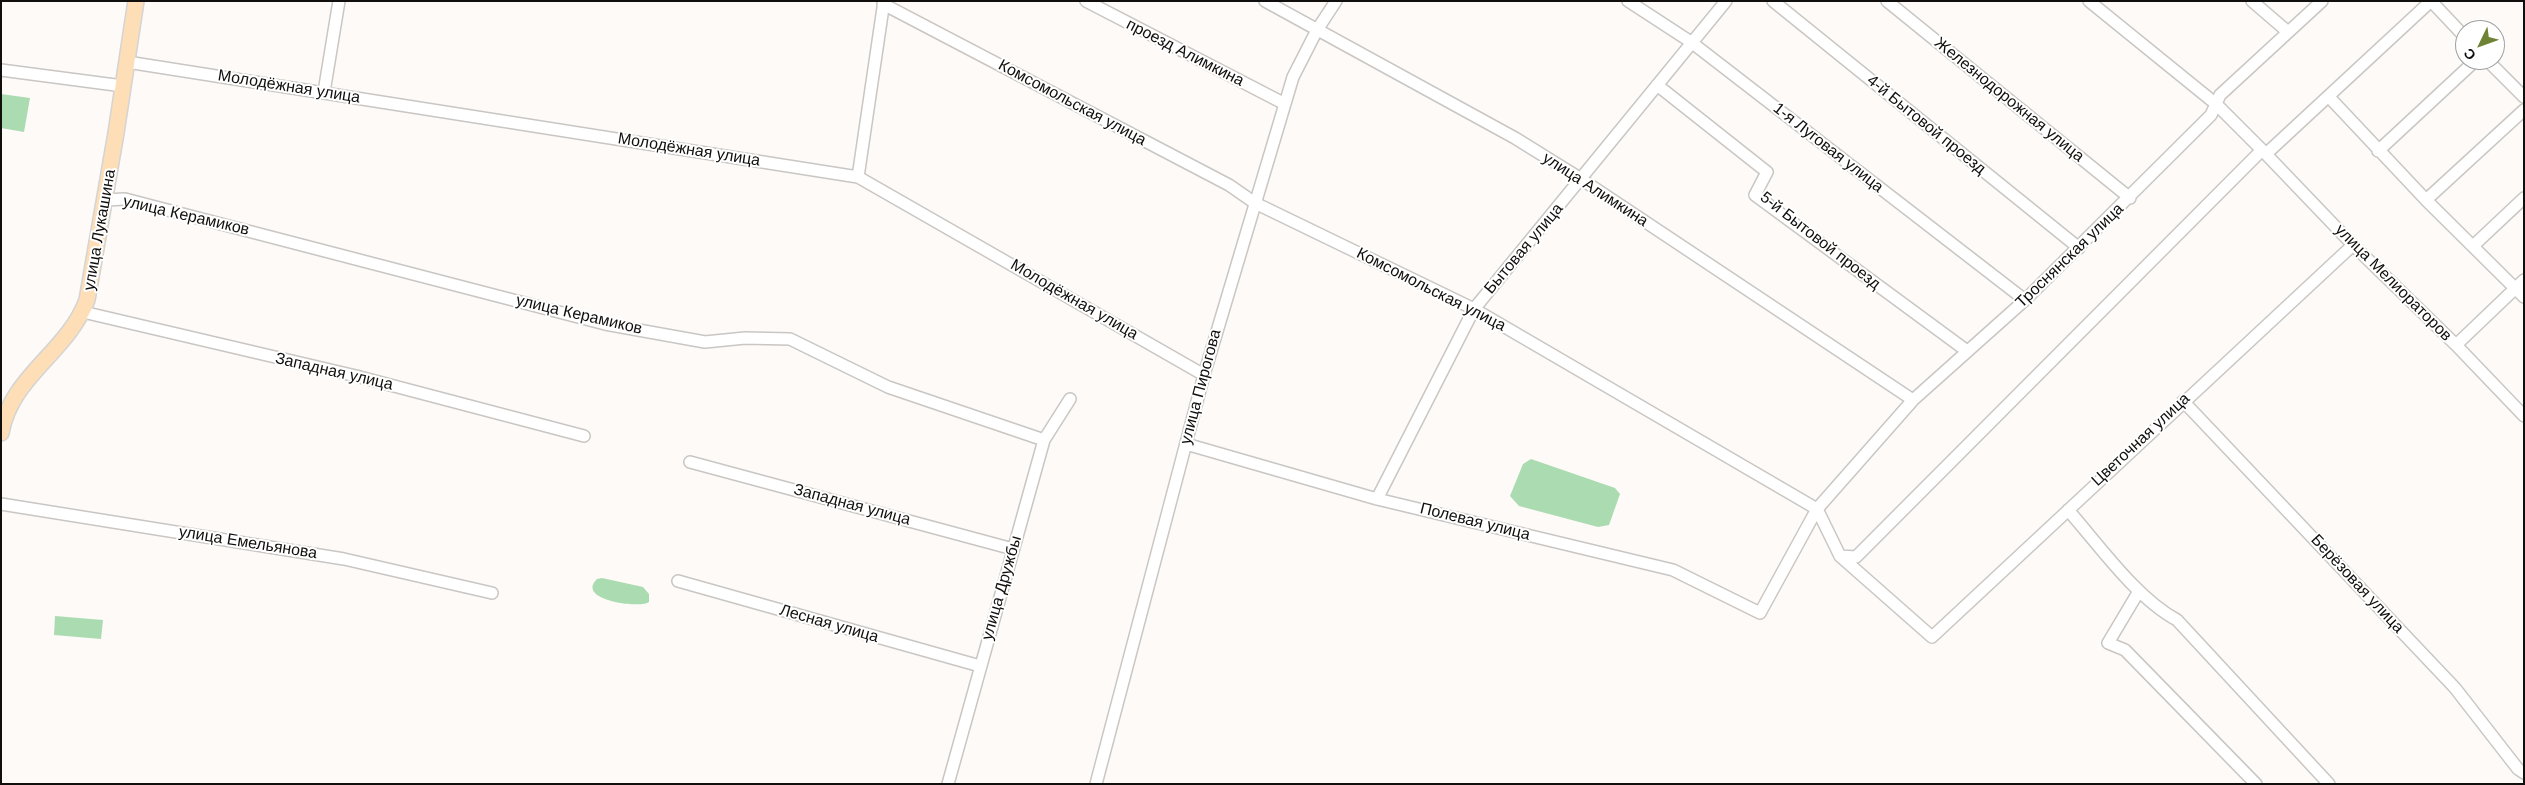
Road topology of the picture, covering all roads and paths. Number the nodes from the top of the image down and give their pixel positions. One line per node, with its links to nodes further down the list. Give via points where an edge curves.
1 (136, 1): 19 (main road, улица Лукашина)
2 (340, 1): 25 (street)
3 (1086, 1): 28 (street, проезд Алимкина)
4 (1265, 1): 16 (street, улица Алимкина)
5 (1336, 1): 16 (street, улица Пирогова)
6 (1628, 1): 18 (street, 1-я Луговая улица)
7 (1726, 1): 18 (street, Бытовая улица)
8 (1773, 1): 42 (street, 4-й Бытовой проезд)
9 (1887, 1): 35 (street, Железнодорожная улица)
10 (2089, 1): 29 (street, улица Мелиораторов)
11 (2252, 1): 17 (street)
12 (2322, 1): 17 (street, Троснянская улица)
13 (2431, 1): 15 (street); 26 (street)
14 (884, 3): 33 (street); 39 (street, Комсомольская улица, via 1229,185)
15 (2455, 26)
16 (1317, 30): 28 (street, улица Пирогова, via 1293,77); 34 (street, улица Алимкина, via 1515,138)
17 (2288, 32): 29 (street, Троснянская улица, via 2220,95)
18 (1691, 42): 23 (street, Бытовая улица); 46 (street, 1-я Луговая улица)
19 (126, 62): 24 (main road, улица Лукашина); 25 (street, Молодёжная улица)
20 (1, 70): 24 (street)
21 (2465, 70): 32 (street)
22 (2498, 70): 27 (street)
23 (1657, 85): 34 (street, Бытовая улица); 50 (street, 5-й Бытовой проезд, via 1767,172 1755,196)
24 (123, 86): 37 (main road, улица Лукашина)
25 (324, 92): 33 (street, Молодёжная улица)
26 (2329, 97): 31 (street); 32 (street)
27 (2524, 97)
28 (1285, 104): 39 (street, улица Пирогова)
29 (2216, 104): 31 (street, улица Мелиораторов); 35 (street, Троснянская улица, via 2211,115)
30 (2524, 110): 38 (street)
31 (2265, 151): 40 (street, улица Мелиораторов); 66 (street, via 1856,557)
32 (2378, 151): 38 (street)
33 (858, 177): 51 (street, Молодёжная улица)
34 (1581, 180): 47 (street, Бытовая улица); 53 (street, улица Алимкина)
35 (2130, 198): 42 (street, Троснянская улица)
36 (2524, 198): 41 (street)
37 (105, 200): 48 (main road, улица Лукашина, via 92,284); 58 (street, улица Керамиков, via 125,199 605,324 705,342 745,338 790,339 888,386)
38 (2426, 200): 41 (street)
39 (1255, 203): 47 (street, Комсомольская улица); 51 (street, улица Пирогова)
40 (2352, 245): 49 (street, улица Мелиораторов); 54 (street, Цветочная улица)
41 (2473, 246): 44 (street)
42 (2079, 248): 46 (street, Троснянская улица)
43 (2524, 280): 44 (street)
44 (2515, 288): 45 (street); 49 (street)
45 (2524, 298)
46 (2025, 300): 50 (street, Троснянская улица)
47 (1474, 309): 61 (street, Бытовая улица); 63 (street, Комсомольская улица)
48 (83, 312): 56 (main road, улица Лукашина, via 20,388 4,416); 57 (street, Западная улица, via 356,376)
49 (2456, 345): 55 (street, улица Мелиораторов)
50 (1967, 351): 53 (street, Троснянская улица)
51 (1204, 374): 59 (street, улица Пирогова)
52 (1070, 399): 58 (street, улица Дружбы)
53 (1913, 400): 63 (street, Троснянская улица)
54 (2183, 401): 64 (street, Цветочная улица); 72 (street, Берёзовая улица, via 2455,688)
55 (2524, 416)
56 (1, 433)
57 (584, 436)
58 (1044, 440): 65 (street, улица Дружбы)
59 (1186, 444): 61 (street, Полевая улица); 74 (street, улица Пирогова)
60 (690, 462): 65 (street, Западная улица)
61 (1378, 499): 70 (street, Полевая улица, via 1673,570)
62 (1, 504): 69 (street, улица Емельянова, via 344,559)
63 (1817, 509): 66 (street); 70 (street, Троснянская улица)
64 (2068, 510): 66 (street, Цветочная улица, via 1932,637); 68 (street)
65 (1013, 548): 71 (street, улица Дружбы)
66 (1840, 556)
67 (678, 581): 71 (street, Лесная улица)
68 (2139, 591): 75 (street, via 2108,643 2125,650); 76 (street, via 2158,610 2177,620)
69 (492, 593)
70 (1760, 613)
71 (980, 666): 73 (street, улица Дружбы)
72 (2524, 773)
73 (948, 784)
74 (1096, 784)
75 (2256, 784)
76 (2329, 784)

